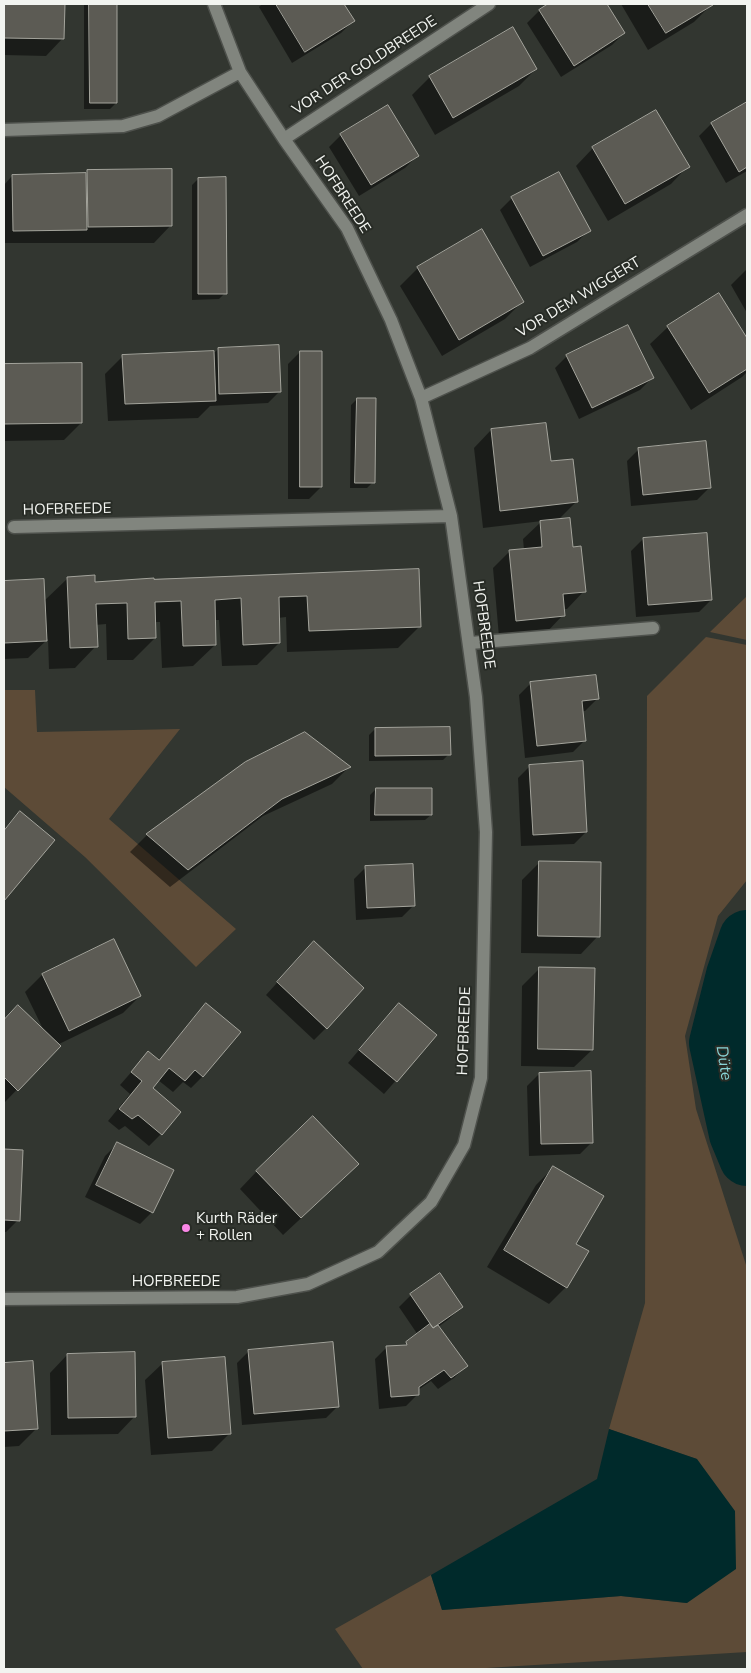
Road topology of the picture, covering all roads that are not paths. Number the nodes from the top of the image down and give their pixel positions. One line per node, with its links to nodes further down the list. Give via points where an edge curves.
1 (214, 4): 3 (street, HOFBREEDE)
2 (489, 4): 5 (street, VOR DER GOLDBREEDE)
3 (240, 72): 4 (street, via 158,116 123,126); 5 (street, HOFBREEDE)
4 (4, 130)
5 (284, 139): 7 (street, HOFBREEDE, via 347,228 392,320)
6 (747, 215): 7 (street, VOR DEM WIGGERT, via 530,348)
7 (421, 398): 8 (street, HOFBREEDE)
8 (451, 516): 9 (street, HOFBREEDE); 11 (street, HOFBREEDE)
9 (14, 527)
10 (653, 628): 11 (street)
11 (470, 643): 12 (street, HOFBREEDE, via 486,832 480,1078 464,1145 431,1202 378,1252 308,1284 237,1297)
12 (4, 1299)

